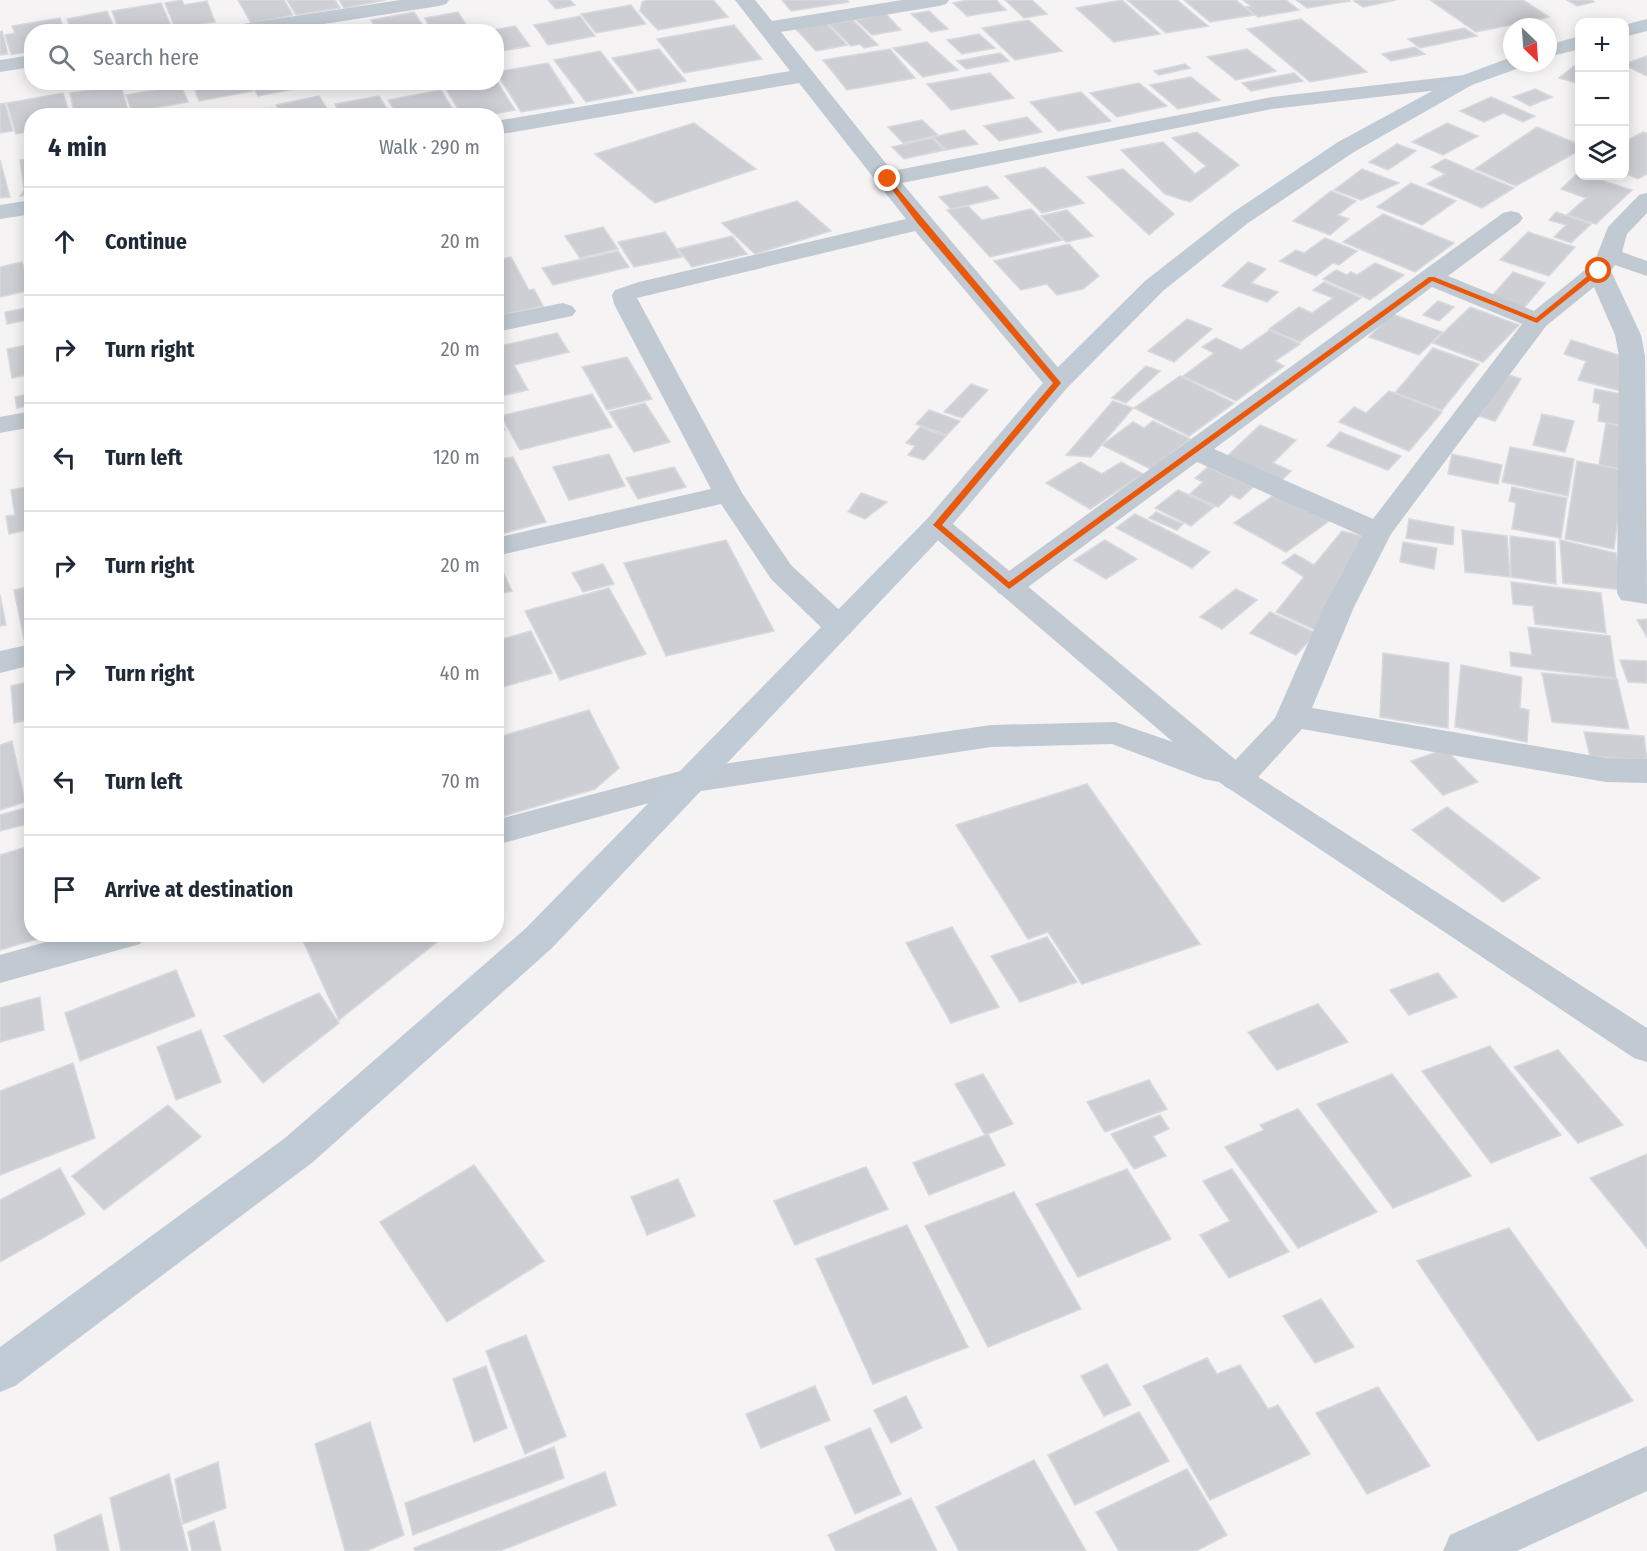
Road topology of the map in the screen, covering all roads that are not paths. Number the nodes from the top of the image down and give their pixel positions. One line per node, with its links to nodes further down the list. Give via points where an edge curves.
1 (439, 0): 4 (street)
2 (745, 0): 6 (street)
3 (939, 0): 6 (street)
4 (282, 24)
5 (1647, 25): 7 (main road)
6 (767, 28): 13 (street)
7 (1629, 30)
8 (1575, 43): 9 (main road)
9 (1557, 48)
10 (24, 63): 11 (street)
11 (0, 66)
12 (1503, 67): 14 (main road)
13 (806, 75): 15 (street); 16 (street)
14 (1465, 81): 16 (street, via 1272,103); 29 (main road, via 1346,147 1240,218 1154,286)
15 (504, 127)
16 (888, 179): 21 (street)
17 (1647, 201): 22 (street, via 1616,232)
18 (24, 208): 19 (street)
19 (0, 212)
20 (1510, 218): 24 (street)
21 (921, 223): 29 (street); 33 (street, via 624,295)
22 (1604, 263): 23 (street); 26 (street); 28 (street, via 1628,335)
23 (1647, 269)
24 (1431, 278): 26 (street); 32 (street)
25 (563, 311): 27 (street)
26 (1537, 321): 35 (street)
27 (504, 322)
28 (1640, 358): 38 (street, via 1632,593)
29 (1057, 383): 34 (main road)
30 (24, 420): 31 (street)
31 (0, 425)
32 (1194, 450): 35 (street); 37 (street)
33 (728, 494): 36 (street); 39 (street, via 781,572)
34 (937, 525): 37 (street); 39 (main road)
35 (1378, 532): 42 (street, via 1339,607)
36 (504, 546)
37 (1009, 586): 44 (street)
38 (1647, 594)
39 (839, 627): 45 (main road)
40 (24, 656): 41 (street)
41 (0, 662)
42 (1293, 716): 43 (street, via 1606,770); 44 (street)
43 (1647, 771)
44 (1237, 779): 45 (street, via 1115,734 991,736); 49 (street)
45 (688, 781): 46 (street); 50 (main road, via 538,939 299,1150)
46 (504, 831)
47 (98, 942): 48 (street)
48 (0, 969)
49 (1647, 1047)
50 (0, 1372)
51 (1647, 1468): 52 (street)
52 (1467, 1551)

